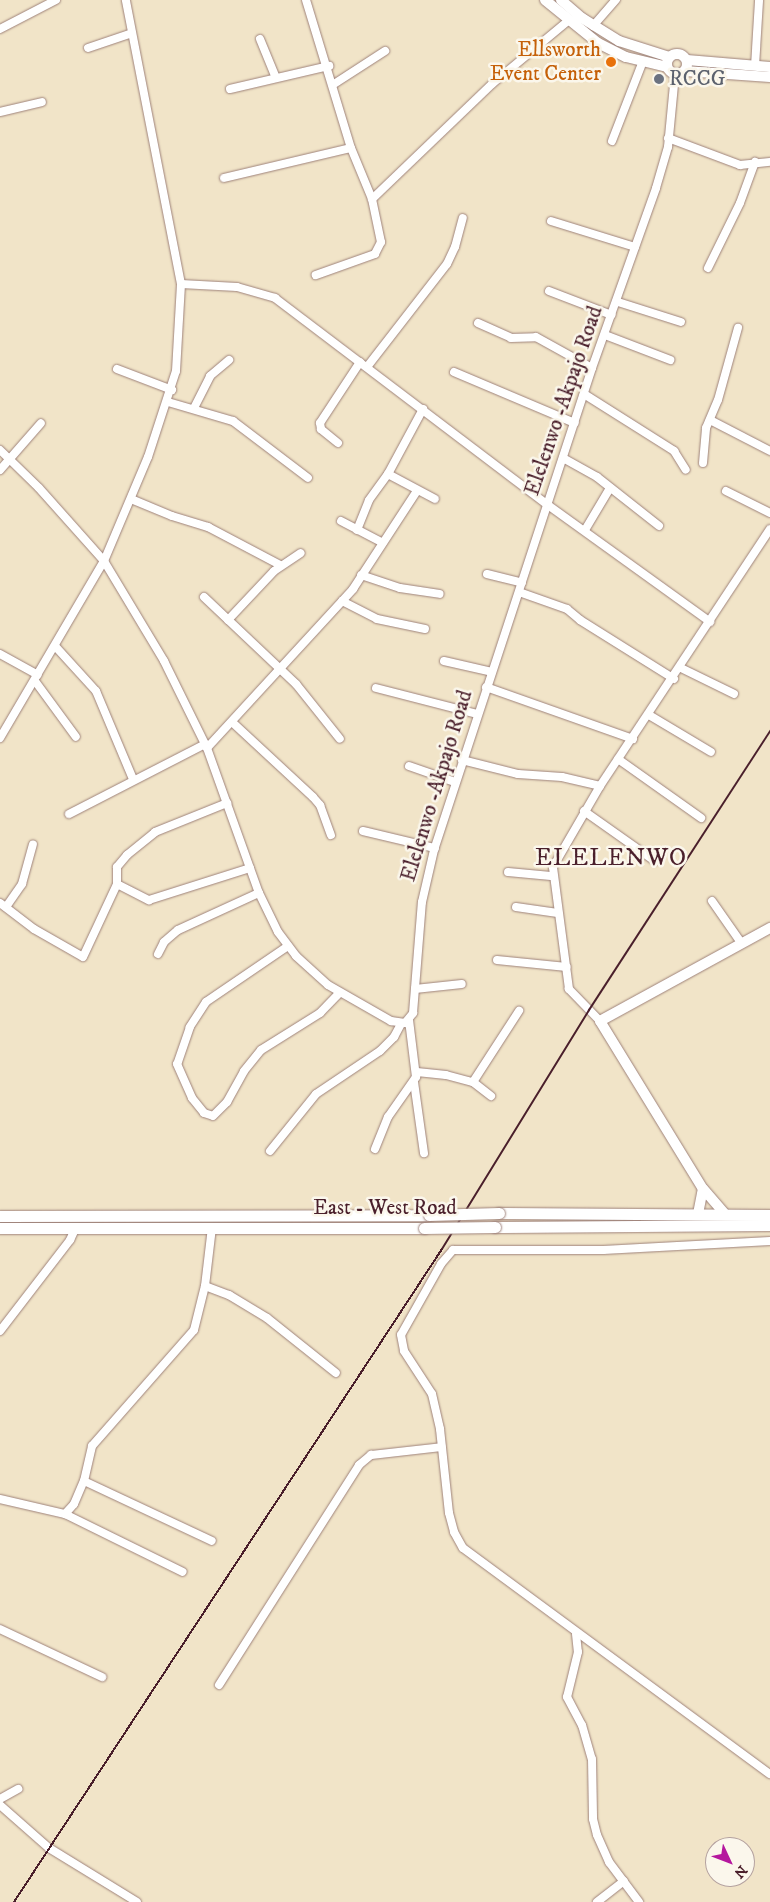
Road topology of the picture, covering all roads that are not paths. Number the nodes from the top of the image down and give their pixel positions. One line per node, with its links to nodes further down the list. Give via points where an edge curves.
1 (56, 0): 10 (street)
2 (126, 0): 11 (street)
3 (306, 0): 17 (street)
4 (545, 0): 8 (main road)
5 (561, 0): 9 (main road)
6 (616, 0): 9 (street)
7 (759, 0): 18 (street)
8 (568, 21): 16 (main road, via 598,43); 33 (street, via 492,84)
9 (593, 26): 19 (main road)
10 (0, 28)
11 (132, 33): 13 (street); 39 (street)
12 (260, 39): 22 (street)
13 (88, 48)
14 (385, 51): 23 (street)
15 (687, 60): 18 (main road); 19 (main road); 19 (main road, via 678,53)
16 (643, 61): 19 (main road); 28 (street)
17 (329, 66): 22 (street); 23 (street)
18 (756, 66): 20 (main road)
19 (674, 67): 21 (main road); 27 (street, Elelenwo -Akpajo Road)
20 (770, 67)
21 (770, 77)
22 (276, 78): 24 (street)
23 (334, 84): 29 (street)
24 (230, 89)
25 (42, 102): 26 (street)
26 (0, 112)
27 (668, 138): 30 (street, via 740,164); 36 (street, Elelenwo -Akpajo Road, via 658,181)
28 (612, 141)
29 (351, 148): 32 (street); 33 (street)
30 (755, 162): 31 (street); 37 (street, via 740,203)
31 (770, 162)
32 (224, 178)
33 (372, 199): 38 (street, via 381,242 378,252)
34 (463, 218): 50 (street, via 455,247 446,264)
35 (550, 221): 36 (street)
36 (635, 247): 41 (street, Elelenwo -Akpajo Road)
37 (708, 268)
38 (316, 275)
39 (181, 284): 49 (street, via 237,287 275,298); 54 (street, via 180,349)
40 (549, 291): 42 (street)
41 (618, 302): 42 (street, Elelenwo -Akpajo Road); 44 (street)
42 (612, 314): 46 (street, Elelenwo -Akpajo Road)
43 (478, 322): 51 (street, via 511,338 536,337)
44 (681, 322)
45 (738, 328): 59 (street)
46 (605, 334): 48 (street); 51 (street, Elelenwo -Akpajo Road)
47 (229, 360): 57 (street, via 210,376)
48 (670, 360)
49 (360, 362): 50 (street); 62 (street, via 320,423 321,429)
50 (367, 367): 58 (street)
51 (592, 368): 55 (street, Elelenwo -Akpajo Road)
52 (117, 369): 54 (street)
53 (454, 372): 60 (street)
54 (172, 390): 56 (street)
55 (584, 394): 60 (street, Elelenwo -Akpajo Road); 69 (street, via 674,450)
56 (168, 402): 57 (street); 75 (street)
57 (194, 408): 71 (street, via 233,421)
58 (423, 409): 70 (street); 77 (street)
59 (710, 420): 64 (street); 67 (street, via 703,439)
60 (575, 423): 65 (street, Elelenwo -Akpajo Road)
61 (42, 424): 66 (street)
62 (338, 443)
63 (0, 450): 66 (street)
64 (770, 451)
65 (562, 458): 72 (street, via 597,476); 77 (street, Elelenwo -Akpajo Road)
66 (11, 460): 68 (street); 86 (street)
67 (703, 463)
68 (0, 470)
69 (686, 470)
70 (388, 474): 73 (street); 82 (street, via 372,494)
71 (308, 478)
72 (610, 488): 80 (street); 83 (street)
73 (417, 492): 76 (street); 84 (street)
74 (726, 492): 78 (street)
75 (131, 499): 86 (street); 87 (street, via 208,527)
76 (435, 499)
77 (548, 505): 83 (street); 90 (street, Elelenwo -Akpajo Road)
78 (770, 513)
79 (341, 521): 82 (street)
80 (659, 526)
81 (770, 529): 96 (street)
82 (357, 530): 84 (street)
83 (585, 530): 96 (street)
84 (383, 543): 89 (street)
85 (301, 553): 87 (street)
86 (104, 561): 98 (street); 116 (street, via 164,661)
87 (280, 565): 95 (street)
88 (487, 574): 90 (street)
89 (361, 575): 92 (street, via 400,588); 94 (street)
90 (522, 583): 91 (street, Elelenwo -Akpajo Road)
91 (519, 592): 103 (street, Elelenwo -Akpajo Road); 105 (street, via 567,609)
92 (440, 594)
93 (204, 597): 95 (street)
94 (342, 600): 97 (street, via 378,619); 102 (street)
95 (228, 620): 102 (street)
96 (710, 622): 101 (street)
97 (425, 629)
98 (55, 646): 104 (street); 121 (street, via 96,691)
99 (0, 654): 104 (street)
100 (444, 661): 103 (street)
101 (681, 668): 105 (street); 108 (street)
102 (280, 669): 111 (street); 114 (street, via 307,696)
103 (492, 672): 107 (street, Elelenwo -Akpajo Road)
104 (37, 678): 112 (street); 113 (street)
105 (674, 678): 110 (street)
106 (376, 688): 109 (street)
107 (486, 688): 109 (street, Elelenwo -Akpajo Road); 115 (street)
108 (734, 694)
109 (477, 714): 119 (street, Elelenwo -Akpajo Road)
110 (649, 715): 115 (street); 117 (street)
111 (232, 722): 116 (street); 129 (street, via 313,797 323,812)
112 (76, 737)
113 (0, 738)
114 (340, 739)
115 (633, 739): 118 (street)
116 (206, 746): 121 (street); 124 (street)
117 (711, 752)
118 (618, 759): 123 (street); 127 (street)
119 (462, 760): 122 (street, Elelenwo -Akpajo Road); 123 (street, via 518,774)
120 (409, 766): 122 (street)
121 (133, 779): 126 (street)
122 (455, 782): 131 (street, Elelenwo -Akpajo Road)
123 (600, 786): 125 (street)
124 (227, 803): 133 (street); 136 (street, via 176,821 141,841 117,867)
125 (584, 811): 132 (street); 135 (street, via 556,859)
126 (69, 814)
127 (701, 818)
128 (363, 831): 131 (street)
129 (331, 835)
130 (33, 844): 139 (street, via 22,884)
131 (435, 848): 149 (street, Elelenwo -Akpajo Road, via 422,902)
132 (655, 861)
133 (250, 868): 136 (street, via 149,900); 137 (street)
134 (508, 872): 135 (street)
135 (551, 876): 141 (street)
136 (117, 884): 139 (street, via 83,957 34,929)
137 (259, 892): 144 (street, via 271,920); 145 (street, via 178,930 164,942)
138 (712, 901): 143 (street)
139 (3, 905)
140 (516, 907): 141 (street)
141 (558, 913): 147 (street)
142 (770, 928): 143 (main road)
143 (742, 944): 153 (main road)
144 (288, 946): 150 (street, via 306,966); 150 (street, via 206,1002 190,1027 178,1068 192,1098 204,1113 213,1116 227,1102 244,1070 261,1050 320,1013)
145 (158, 954)
146 (497, 960): 147 (street)
147 (567, 967): 153 (street, via 572,994)
148 (462, 984): 149 (street)
149 (415, 989): 152 (street, Elelenwo -Akpajo Road)
150 (339, 993): 154 (street)
151 (519, 1011): 157 (street)
152 (409, 1020): 154 (street); 155 (street, Elelenwo -Akpajo Road)
153 (600, 1021): 162 (main road)
154 (401, 1024): 159 (street, via 380,1051 316,1094)
155 (417, 1072): 156 (street); 157 (street, via 446,1074)
156 (414, 1082): 160 (street, via 388,1117); 161 (street)
157 (473, 1082): 158 (street)
158 (491, 1096)
159 (270, 1150)
160 (375, 1150)
161 (424, 1153)
162 (703, 1189): 163 (main road); 164 (main road)
163 (698, 1214): 164 (main road, East - West Road); 166 (main road, East - West Road, bridge)
164 (725, 1214): 165 (main road, East - West Road)
165 (770, 1215)
166 (0, 1216)
167 (770, 1225): 169 (main road, East - West Road, bridge)
168 (76, 1227): 169 (main road, East - West Road); 170 (main road, East - West Road); 173 (street, via 70,1240)
169 (212, 1227): 172 (street)
170 (0, 1228)
171 (770, 1241): 175 (street, via 603,1250 453,1250 441,1264 400,1335 404,1351 432,1394)
172 (205, 1286): 174 (street, via 229,1295 266,1318); 176 (street, via 194,1330 92,1446)
173 (0, 1331)
174 (336, 1372)
175 (442, 1447): 182 (street, via 449,1513 463,1548); 184 (street, via 372,1455 359,1465)
176 (84, 1481): 178 (street, via 74,1504); 179 (street)
177 (0, 1499): 178 (street)
178 (65, 1514): 180 (street)
179 (212, 1541)
180 (183, 1572)
181 (0, 1628): 183 (street)
182 (576, 1634): 185 (street, via 606,1652); 189 (street, via 578,1652 567,1697 582,1725 592,1759 593,1819 597,1835 609,1862)
183 (102, 1677)
184 (219, 1685)
185 (770, 1774)
186 (18, 1790): 187 (street)
187 (0, 1799)
188 (0, 1805): 190 (street, via 49,1848)
189 (624, 1881): 191 (street); 192 (street)
190 (137, 1902)
191 (597, 1902)
192 (639, 1902)

